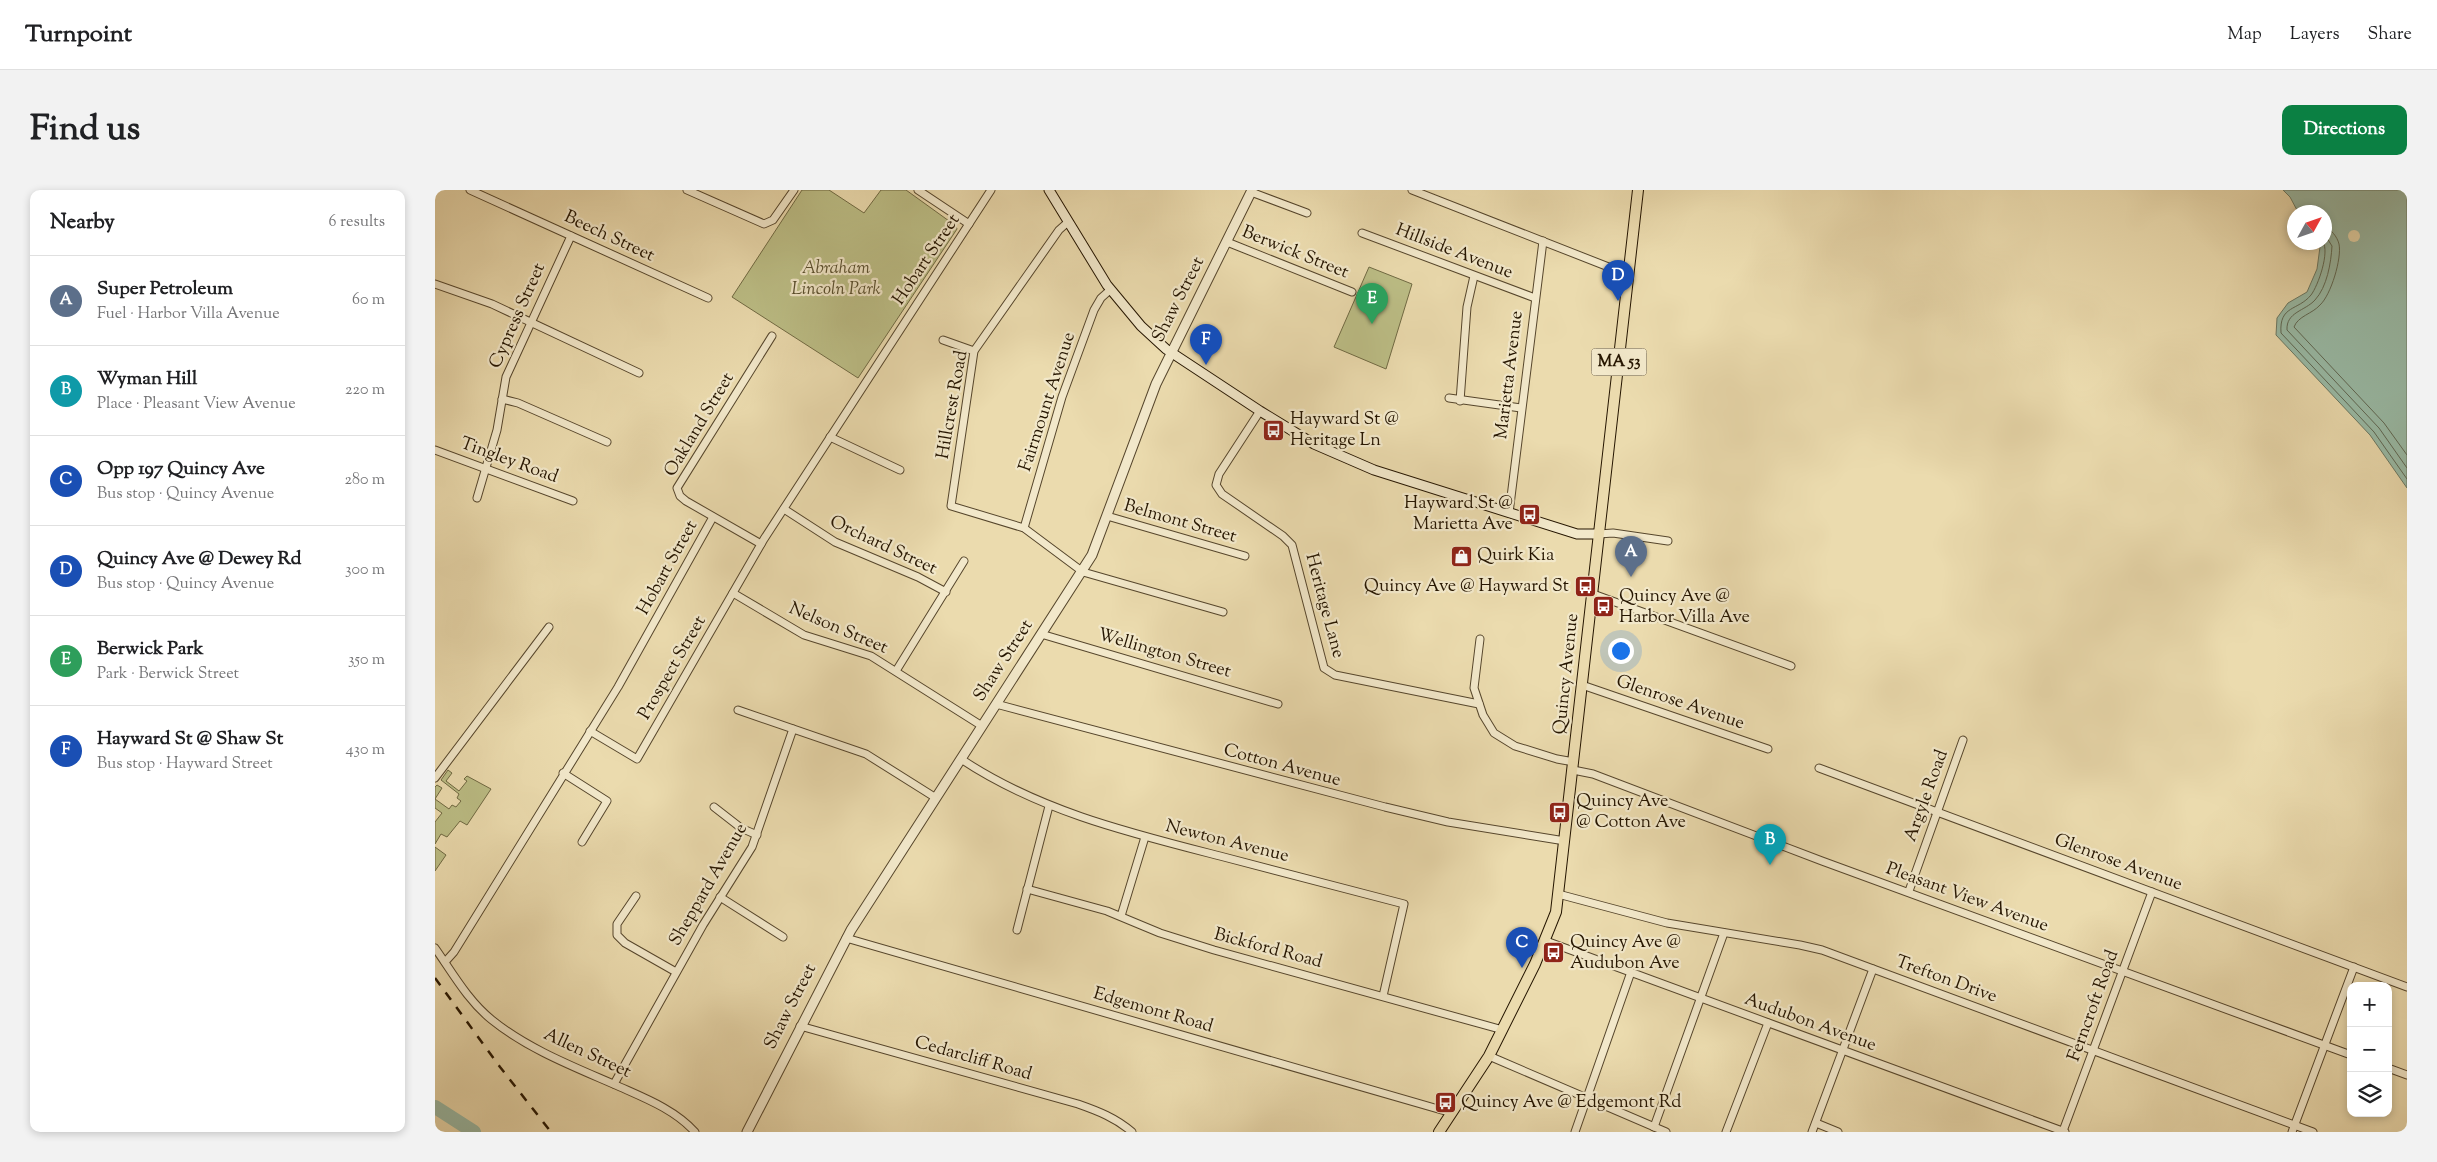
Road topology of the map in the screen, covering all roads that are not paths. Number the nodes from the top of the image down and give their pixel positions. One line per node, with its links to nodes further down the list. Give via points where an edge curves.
1 (470, 190): 14 (street, Beech Street)
2 (687, 190): 3 (street, via 767,224)
3 (794, 190)
4 (918, 190): 12 (street)
5 (991, 190): 12 (street, Hobart Street)
6 (1049, 190): 11 (street)
7 (1412, 190): 15 (street)
8 (1638, 190): 17 (main road, Quincy Avenue / MA 53)
9 (1251, 191): 10 (street); 16 (street, Shaw Street)
10 (1307, 213)
11 (1068, 222): 20 (street); 27 (street, Hillcrest Road, via 1059,230)
12 (969, 224): 35 (street, Hobart Street)
13 (1363, 233): 18 (street, Hillside Avenue)
14 (571, 236): 22 (street, Beech Street); 24 (street, Cypress Street)
15 (1543, 241): 17 (street); 23 (street, Marietta Avenue)
16 (1227, 242): 21 (street, Berwick Street); 28 (street, Shaw Street)
17 (1629, 275): 47 (main road, Quincy Avenue / MA 53)
18 (1474, 276): 23 (street, Hillside Avenue); 32 (street, via 1466,314)
19 (435, 284): 24 (street, via 479,298)
20 (1110, 290): 28 (street, via 1147,333); 46 (street, Fairmount Avenue, via 1094,310 1065,389)
21 (1352, 292)
22 (707, 298)
23 (1535, 298): 33 (street, Marietta Avenue)
24 (531, 322): 29 (street); 31 (street, Cypress Street, via 506,377)
25 (772, 336): 45 (street, Oakland Street, via 677,486 682,498)
26 (943, 340): 27 (street)
27 (974, 352): 46 (street, Hillcrest Road, via 951,506)
28 (1170, 352): 34 (street); 44 (street, Shaw Street, via 1155,384)
29 (639, 373)
30 (1449, 398): 32 (street)
31 (502, 399): 36 (street); 38 (street, Cypress Street)
32 (1460, 400): 33 (street)
33 (1521, 408): 43 (street, Marietta Avenue)
34 (1260, 412): 43 (street, via 1306,439 1366,467); 65 (street, Heritage Lane, via 1219,474 1216,485 1222,494 1283,536 1292,546 1324,668 1335,675)
35 (830, 437): 39 (street); 42 (street, Hobart Street)
36 (607, 442)
37 (435, 450): 38 (street, Tingley Road)
38 (486, 469): 40 (street, Cypress Street); 41 (street, Tingley Road)
39 (900, 470)
40 (477, 498)
41 (573, 500)
42 (783, 509): 49 (street, Hobart Street); 53 (street, Orchard Street, via 835,542)
43 (1509, 513): 47 (street, via 1577,534)
44 (1107, 516): 50 (street, Belmont Street); 52 (street, Shaw Street)
45 (713, 517): 49 (street, Hobart Street); 69 (street, Hobart Street, via 646,639)
46 (1024, 528): 52 (street)
47 (1599, 534): 48 (street, via 1613,533); 55 (main road, Quincy Avenue / MA 53)
48 (1668, 542)
49 (761, 544): 54 (street, Prospect Street)
50 (1245, 556)
51 (965, 561): 53 (street)
52 (1083, 572): 56 (street); 58 (street, Shaw Street)
53 (946, 592): 61 (street)
54 (733, 593): 61 (street, Nelson Street, via 798,632 866,653); 69 (street, Prospect Street, via 637,759)
55 (1593, 594): 60 (street); 62 (main road, Quincy Avenue / MA 53)
56 (1223, 612)
57 (549, 627): 76 (street)
58 (1041, 634): 63 (street, Shaw Street); 64 (street, Wellington Street)
59 (1480, 639): 65 (street, Pleasant View Avenue, via 1474,688)
60 (1791, 666)
61 (896, 671): 67 (street, Nelson Street)
62 (1583, 685): 71 (street, Glenrose Avenue); 73 (main road, Quincy Avenue / MA 53)
63 (996, 704): 67 (street, Shaw Street); 83 (street, Cotton Avenue, via 1243,772 1412,814)
64 (1278, 704)
65 (1479, 704): 73 (street, Pleasant View Avenue, via 1489,726 1503,740)
66 (738, 710): 68 (street)
67 (982, 726): 72 (street, Shaw Street)
68 (793, 729): 77 (street, via 866,754); 81 (street, Sheppard Avenue)
69 (590, 731): 75 (street, Hobart Street)
70 (1963, 740): 80 (street, Argyle Road)
71 (1768, 749)
72 (961, 759): 77 (street, Shaw Street); 78 (street, Newton Avenue, via 1015,791)
73 (1573, 766): 83 (main road, Quincy Avenue / MA 53); 86 (street, Pleasant View Avenue, via 1813,858)
74 (1819, 768): 80 (street, Glenrose Avenue)
75 (563, 773): 84 (street, via 607,801); 98 (street, Hobart Street)
76 (435, 778)
77 (936, 798): 95 (street, Shaw Street)
78 (1049, 806): 82 (street, Newton Avenue); 85 (street)
79 (714, 807): 81 (street, via 741,828)
80 (1937, 812): 86 (street, Argyle Road); 87 (street, Glenrose Avenue)
81 (757, 835): 90 (street, Sheppard Avenue)
82 (1145, 837): 91 (street); 105 (street, Newton Avenue, via 1403,904)
83 (1565, 841): 88 (main road, Quincy Avenue / MA 53)
84 (582, 842)
85 (1027, 889): 91 (street, Bickford Road); 92 (street)
86 (1909, 891): 101 (street, Pleasant View Avenue)
87 (2152, 892): 99 (street, Glenrose Avenue); 101 (street, Ferncroft Road)
88 (1559, 894): 93 (street, Trefton Drive, via 1658,921); 96 (main road, Quincy Avenue / MA 53)
89 (636, 896): 102 (street, via 617,924 617,935 625,943)
90 (720, 897): 94 (street); 102 (street, Sheppard Avenue)
91 (1121, 916): 105 (street, Bickford Road, via 1160,933 1214,950)
92 (1017, 930)
93 (1724, 933): 100 (street, Trefton Drive, via 1808,946); 106 (street)
94 (783, 937)
95 (846, 938): 108 (street, Shaw Street); 119 (street, Edgemont Road)
96 (1546, 941): 103 (street, Audubon Avenue); 109 (main road, Quincy Avenue / MA 53)
97 (435, 948): 98 (street, Allen Street)
98 (445, 962): 117 (street, Allen Street, via 470,997 511,1034)
99 (2354, 967): 104 (street, Glenrose Avenue); 110 (street)
100 (1873, 969): 111 (street); 112 (street, Trefton Drive)
101 (2123, 971): 110 (street, Pleasant View Avenue); 112 (street, Ferncroft Road)
102 (677, 972): 117 (street, Sheppard Avenue)
103 (1631, 972): 106 (street, Audubon Avenue); 118 (street)
104 (2407, 987)
105 (1383, 996): 109 (street, Bickford Road)
106 (1701, 998): 107 (street, Audubon Avenue); 122 (street)
107 (1768, 1023): 111 (street, Audubon Avenue); 130 (street)
108 (800, 1026): 125 (street, Shaw Street); 126 (street, Cedarcliff Road, via 1078,1104 1110,1116)
109 (1503, 1030): 114 (main road, Quincy Avenue / MA 53)
110 (2324, 1045): 113 (street, Pleasant View Avenue); 123 (street)
111 (1842, 1050): 120 (street); 121 (street, Audubon Avenue)
112 (2093, 1051): 123 (street, Trefton Drive); 134 (street, Ferncroft Road)
113 (2347, 1054)
114 (1489, 1056): 118 (street); 119 (main road, Quincy Avenue / MA 53)
115 (2392, 1069): 116 (street)
116 (2407, 1075)
117 (614, 1084): 124 (street, Allen Street, via 663,1107)
118 (1587, 1099): 122 (street); 128 (street)
119 (1452, 1113): 127 (main road, Quincy Avenue / MA 53)
120 (1815, 1123): 131 (street); 132 (street)
121 (2043, 1124): 133 (street); 134 (street, Audubon Avenue)
122 (1653, 1127): 129 (street)
123 (2294, 1129): 135 (street, Trefton Drive)
124 (695, 1132)
125 (747, 1132)
126 (1132, 1132)
127 (1439, 1132)
128 (1575, 1132)
129 (1667, 1132)
130 (1726, 1132)
131 (1812, 1132)
132 (1838, 1132)
133 (2040, 1132)
134 (2064, 1132)
135 (2313, 1132)

